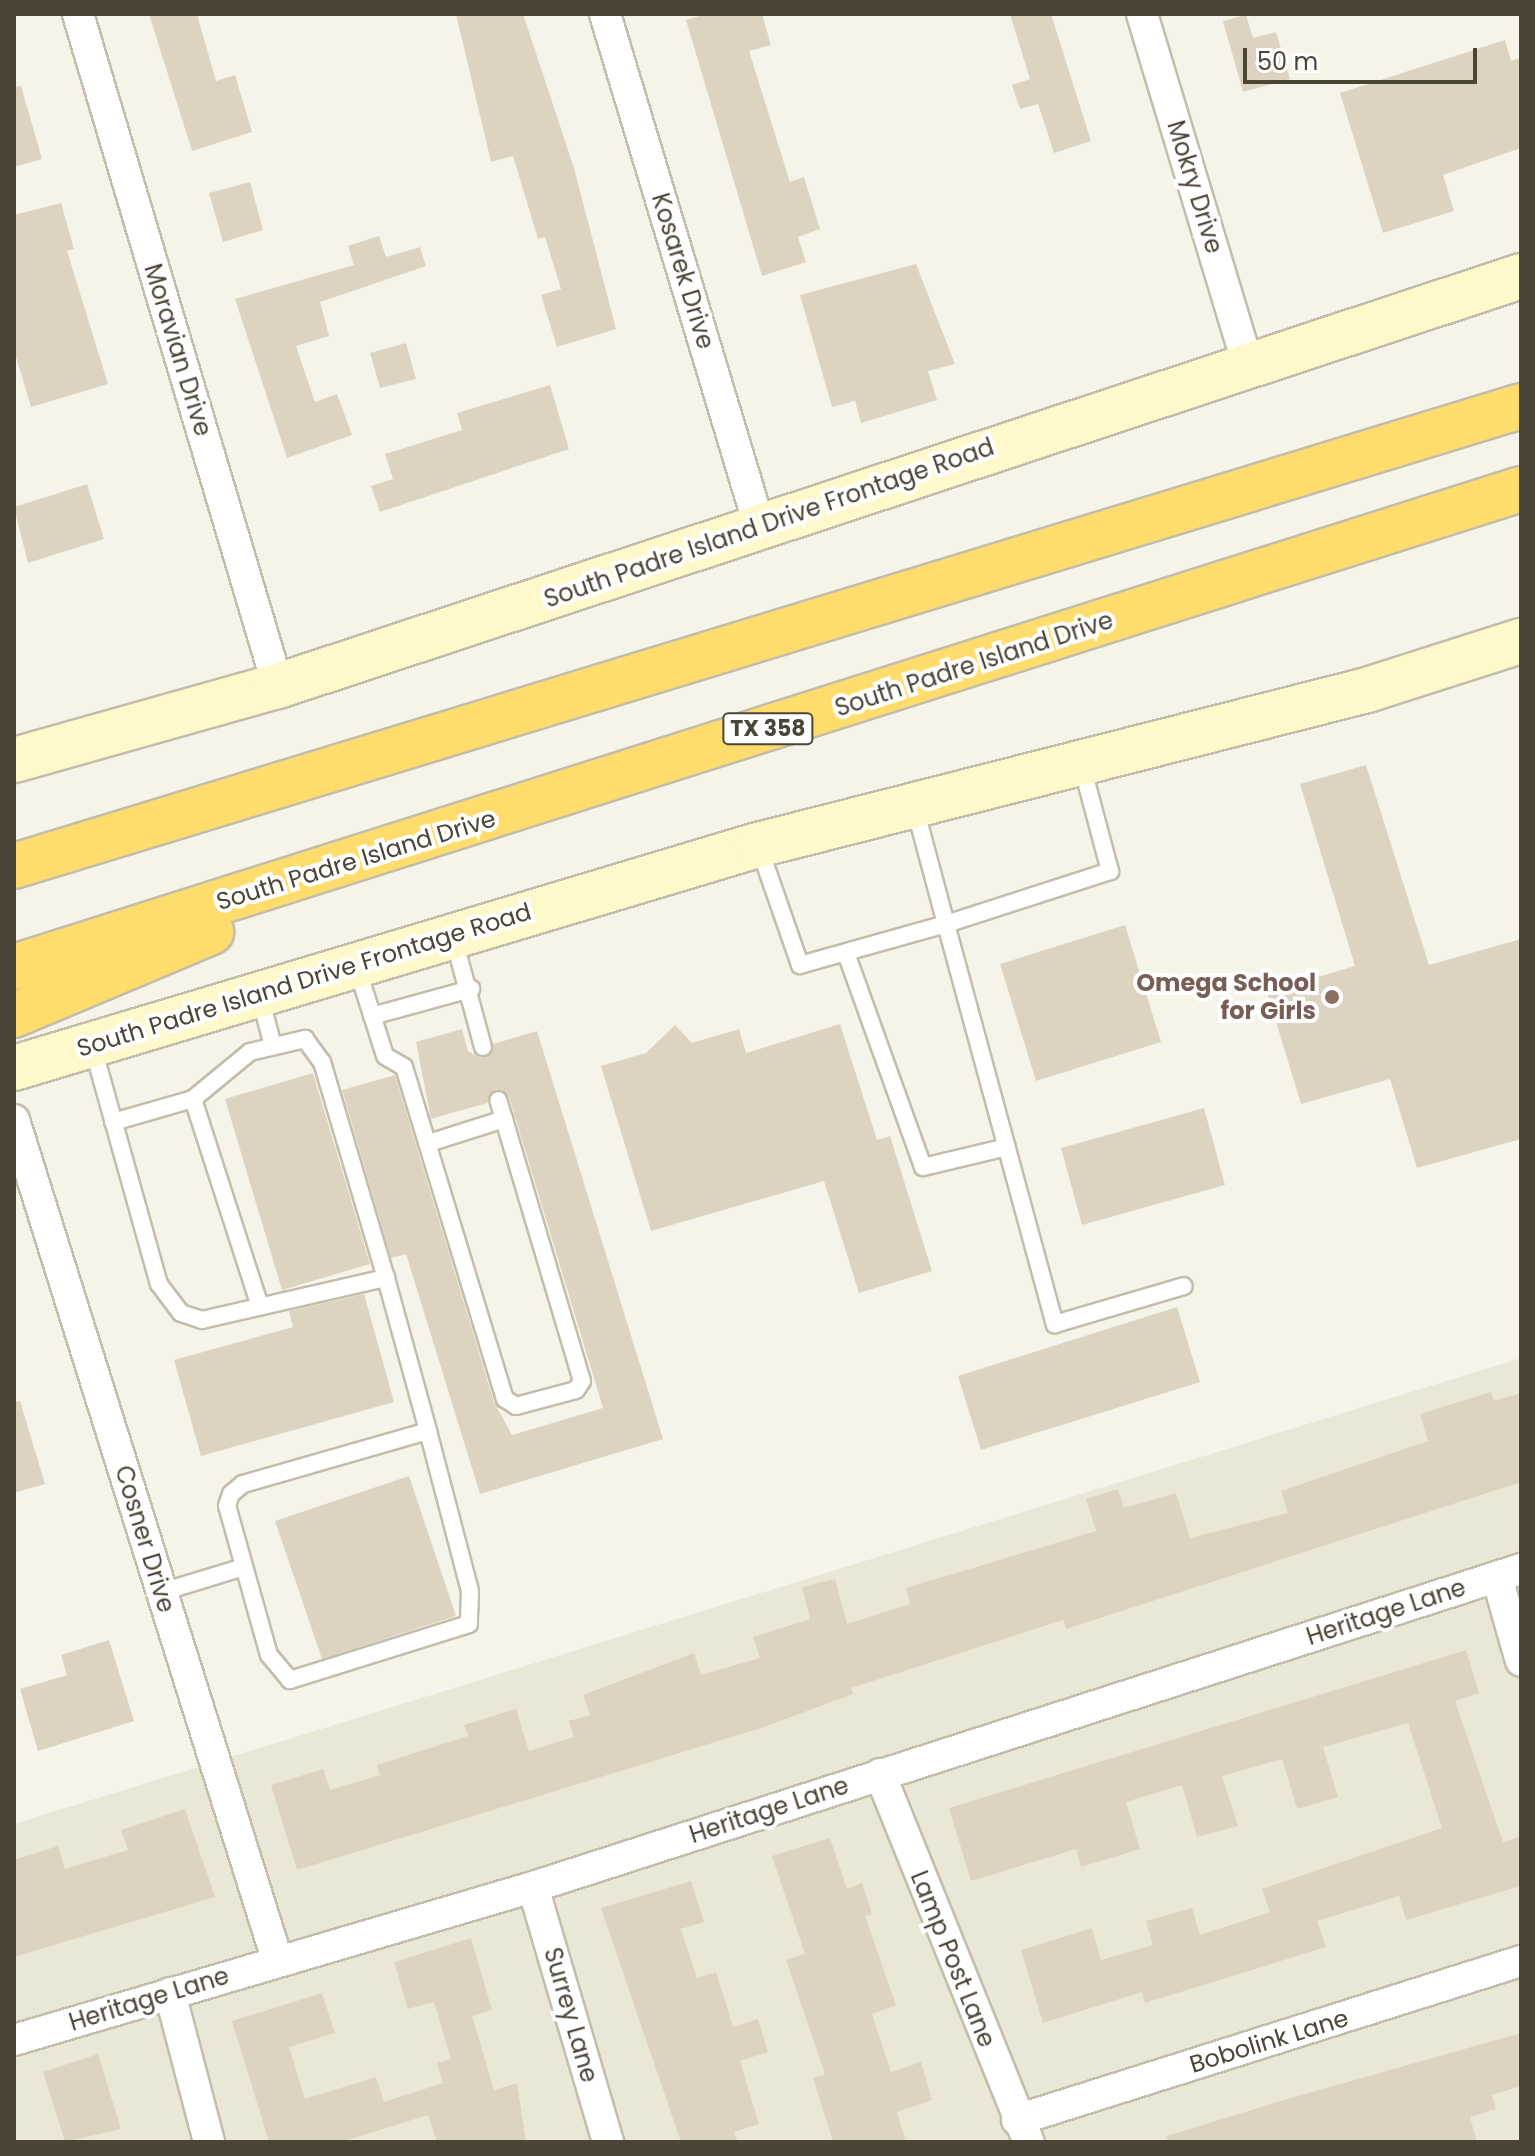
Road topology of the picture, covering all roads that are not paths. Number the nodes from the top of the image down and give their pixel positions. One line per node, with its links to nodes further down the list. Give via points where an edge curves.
1 (78, 14): 12 (street, Moravian Drive)
2 (605, 14): 8 (street, Kosarek Drive)
3 (1142, 14): 5 (street, Mokry Drive)
4 (1521, 276): 5 (main road, South Padre Island Drive Frontage Road)
5 (1247, 361): 8 (main road, South Padre Island Drive Frontage Road)
6 (1521, 406): 17 (highway)
7 (1521, 489): 16 (highway, South Padre Island Drive / TX 358)
8 (760, 528): 12 (main road, South Padre Island Drive Frontage Road)
9 (1521, 633): 11 (main road)
10 (1521, 641): 11 (main road, South Padre Island Drive Frontage Road)
11 (1472, 656): 14 (main road, South Padre Island Drive Frontage Road)
12 (278, 686): 13 (main road, South Padre Island Drive Frontage Road)
13 (14, 760)
14 (1080, 761): 15 (main road, South Padre Island Drive Frontage Road); 21 (lane, via 1110,871)
15 (914, 804): 18 (main road, South Padre Island Drive Frontage Road); 21 (lane)
16 (460, 828): 25 (highway, South Padre Island Drive / TX 358); 28 (highway)
17 (106, 836): 19 (highway); 20 (highway)
18 (758, 845): 22 (main road, South Padre Island Drive Frontage Road); 23 (lane, via 800,965)
19 (14, 857)
20 (14, 866)
21 (946, 924): 23 (lane); 40 (lane)
22 (452, 934): 24 (main road, South Padre Island Drive Frontage Road); 26 (lane)
23 (846, 953): 40 (lane, via 923,1167)
24 (355, 963): 27 (main road, South Padre Island Drive Frontage Road); 29 (lane)
25 (14, 967)
26 (471, 989): 29 (lane); 32 (lane)
27 (259, 992): 30 (lane); 31 (main road, South Padre Island Drive Frontage Road)
28 (14, 1015)
29 (372, 1016): 39 (lane, via 385,1056 404,1067)
30 (272, 1042): 34 (lane); 41 (lane, via 305,1039 322,1062)
31 (92, 1046): 33 (main road, South Padre Island Drive Frontage Road); 38 (lane)
32 (483, 1047)
33 (14, 1068)
34 (193, 1099): 38 (lane); 43 (lane)
35 (498, 1100): 36 (lane)
36 (504, 1119): 39 (lane); 39 (lane, via 582,1381 576,1390 516,1406 505,1399)
37 (14, 1120): 47 (street, Cosner Drive)
38 (113, 1122): 43 (lane, via 167,1300 202,1320)
39 (429, 1143)
40 (1007, 1147): 42 (lane, via 1055,1324)
41 (386, 1278): 43 (lane); 44 (lane)
42 (1184, 1286)
43 (260, 1306)
44 (428, 1431): 45 (lane, via 243,1484 227,1506); 45 (lane, via 470,1591 469,1624 461,1631 290,1680 269,1655)
45 (244, 1567): 47 (lane)
46 (1509, 1573): 48 (street); 49 (street, Heritage Lane)
47 (162, 1592): 51 (street, Cosner Drive)
48 (1521, 1661)
49 (880, 1774): 50 (street, Heritage Lane); 55 (street, Lamp Post Lane)
50 (533, 1887): 51 (street, Heritage Lane); 57 (street, Surrey Lane)
51 (277, 1959): 53 (street, Heritage Lane)
52 (1521, 1961): 55 (street, Bobolink Lane)
53 (170, 1993): 54 (street, Heritage Lane); 56 (street)
54 (14, 2040)
55 (1023, 2131)
56 (209, 2142)
57 (608, 2142)

